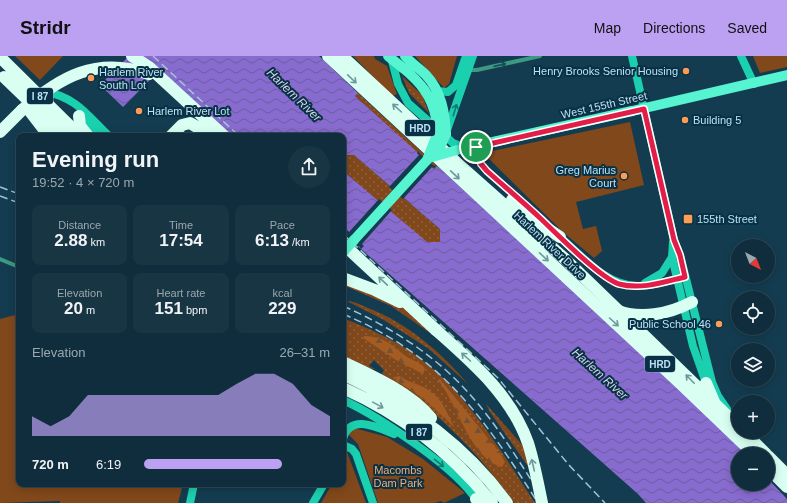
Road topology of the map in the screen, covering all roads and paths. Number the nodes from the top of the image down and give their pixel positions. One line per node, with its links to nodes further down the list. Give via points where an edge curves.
1 (132, 56): 38 (highway, via 149,67)
2 (328, 56): 21 (highway, Harlem River Drive / HRD, one-way to 21)
3 (342, 56): 21 (highway, Harlem River Drive / HRD)
4 (389, 56): 25 (main road, bridge, via 425,90); 39 (main road, via 398,84 408,103 454,144 463,148)
5 (405, 56): 19 (main road, via 427,76)
6 (466, 56): 14 (main road)
7 (473, 56): 14 (main road)
8 (540, 56): 14 (street, one-way to 8, via 477,70)
9 (632, 56): 22 (main road)
10 (741, 56): 17 (main road)
11 (0, 57): 31 (highway, I 87, bridge)
12 (0, 64): 18 (main road)
13 (59, 68): 23 (highway, bridge)
14 (465, 70): 19 (main road, via 452,90 444,93); 26 (main road, one-way to 14)
15 (2, 75): 28 (highway, bridge); 29 (highway, I 87, bridge)
16 (787, 76): 17 (street); 41 (main road, West 155th Street, bridge)
17 (754, 84): 22 (main road)
18 (22, 86): 20 (main road); 24 (main road, via 63,96)
19 (437, 91): 26 (main road, via 444,108)
20 (30, 94): 24 (main road, via 64,115 72,117); 30 (main road)
21 (379, 98): 43 (highway, Harlem River Drive / HRD, one-way to 21); 51 (highway, Harlem River Drive / HRD, one-way to 51)
22 (644, 109): 39 (main road); 45 (main road)
23 (22, 110): 27 (highway); 37 (highway, bridge, via 75,64 95,57 115,57 130,61 146,71)
24 (81, 113): 32 (highway, via 80,126); 33 (main road); 34 (main road)
25 (436, 118): 40 (main road, bridge); 42 (main road, bridge, via 436,137)
26 (446, 130): 40 (main road, bridge); 41 (main road, via 450,144)
27 (0, 132)
28 (47, 133)
29 (62, 133)
30 (70, 133)
31 (77, 133)
32 (86, 133)
33 (98, 133)
34 (105, 133)
35 (174, 133): 36 (highway, via 182,125 190,123)
36 (208, 133)
37 (210, 133)
38 (221, 133)
39 (476, 147): 44 (street, Harlem River Drive, via 481,164 487,171)
40 (442, 149): 41 (main road, West 155th Street, bridge); 42 (main road, bridge)
41 (457, 150)
42 (427, 160): 47 (main road, bridge)
43 (457, 163): 44 (highway, via 491,183 535,220); 66 (highway, Harlem River Drive / HRD, one-way to 43, bridge, via 565,259)
44 (560, 237): 54 (main road, Harlem River Drive, via 611,280)
45 (674, 240): 48 (main road); 52 (main road, via 680,255)
46 (346, 247): 56 (highway, one-way to 46)
47 (346, 249)
48 (672, 256): 52 (main road); 54 (main road, via 662,273)
49 (0, 259): 50 (street)
50 (16, 266)
51 (565, 276): 55 (highway, via 612,309 625,313 659,313); 67 (highway, Harlem River Drive / HRD, one-way to 67)
52 (681, 278): 54 (main road, Harlem River Drive); 55 (main road)
53 (346, 279): 56 (highway, via 375,290)
54 (638, 286)
55 (687, 305): 57 (main road); 58 (main road)
56 (422, 317): 89 (highway, one-way to 56, bridge, via 528,444 506,401 482,372)
57 (697, 326): 58 (main road); 59 (main road)
58 (688, 328): 59 (main road)
59 (701, 356): 62 (main road)
60 (346, 363): 69 (highway, via 375,377 408,398 428,415)
61 (346, 376): 69 (highway, I 87, via 397,402)
62 (709, 382): 65 (main road); 67 (highway)
63 (346, 390): 87 (highway, I 87, one-way to 87, via 385,409 425,436 460,467)
64 (346, 402): 72 (main road)
65 (731, 414)
66 (731, 419)
67 (725, 426): 74 (highway, Harlem River Drive / HRD)
68 (346, 432): 72 (main road, via 348,428 357,423 379,428)
69 (448, 439): 88 (highway, I 87, via 483,474)
70 (751, 439): 75 (highway)
71 (755, 439): 77 (main road)
72 (408, 440): 84 (main road, one-way to 84, via 446,469)
73 (346, 446): 86 (main road, via 356,454)
74 (747, 447)
75 (759, 447)
76 (775, 463): 79 (highway)
77 (787, 470)
78 (775, 475): 82 (highway)
79 (787, 475)
80 (193, 487): 83 (main road)
81 (322, 487): 85 (main road)
82 (787, 487)
83 (190, 500)
84 (478, 502)
85 (312, 503)
86 (372, 503)
87 (492, 503)
88 (507, 503)
89 (542, 503)

